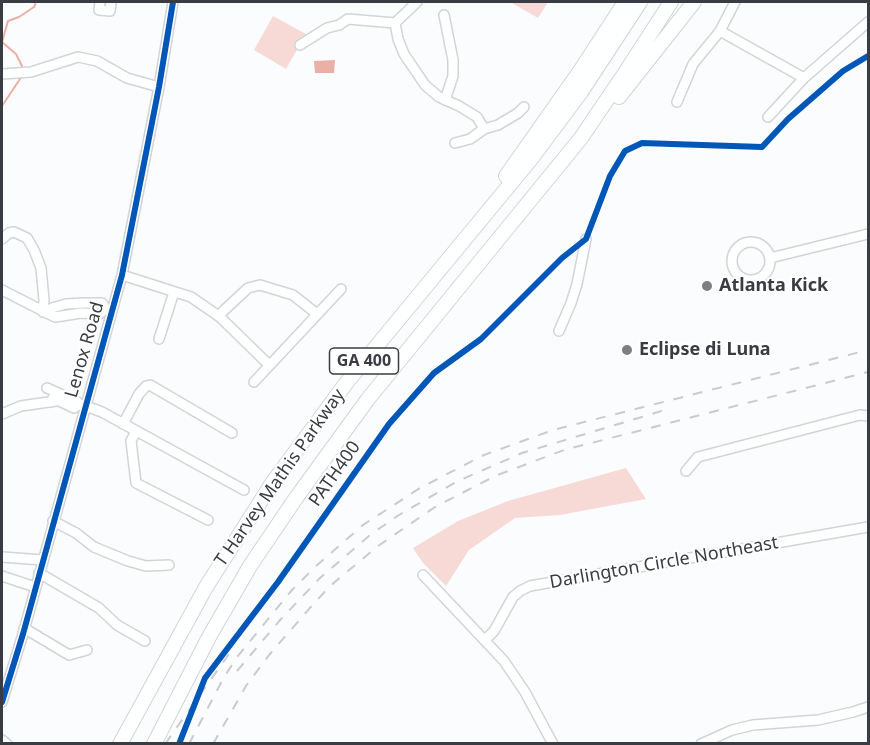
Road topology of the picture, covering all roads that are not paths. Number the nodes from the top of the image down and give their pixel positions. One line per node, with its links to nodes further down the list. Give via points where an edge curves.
1 (100, 2): 2 (street, via 99,10 110,11)
2 (111, 2)
3 (172, 2): 17 (street, Lenox Road)
4 (417, 2): 12 (street)
5 (625, 2): 30 (highway)
6 (640, 2): 30 (highway, T Harvey Mathis Parkway / GA 400, via 550,134)
7 (671, 2): 23 (highway, T Harvey Mathis Parkway / GA 400)
8 (694, 2): 23 (highway, via 611,107)
9 (735, 2): 13 (street)
10 (444, 15): 18 (street, via 453,60 453,76)
11 (868, 22): 16 (street)
12 (395, 23): 14 (street, via 348,19); 18 (street, via 404,54 424,85)
13 (720, 30): 16 (street); 19 (street, via 693,64)
14 (300, 45)
15 (2, 74): 17 (street, via 46,69 78,57)
16 (804, 78): 21 (street)
17 (159, 87): 29 (street, Lenox Road)
18 (445, 100): 22 (street, via 477,117)
19 (677, 102)
20 (524, 107): 22 (street, via 507,120)
21 (768, 117)
22 (484, 129): 24 (street)
23 (581, 138): 69 (highway, T Harvey Mathis Parkway / GA 400, via 319,465 229,601)
24 (455, 143)
25 (868, 234): 28 (street)
26 (2, 239): 35 (street, via 14,232 27,238 34,250 41,268)
27 (586, 239): 38 (street, via 572,303)
28 (770, 258): 28 (street, via 761,244 744,243 734,251 732,267 738,276 755,280 767,272)
29 (122, 275): 33 (street); 34 (street, Lenox Road)
30 (434, 276): 68 (highway, T Harvey Mathis Parkway / GA 400, via 321,415 250,517 190,614)
31 (341, 289): 36 (street)
32 (2, 290): 35 (street)
33 (174, 292): 37 (street, via 191,297); 39 (street)
34 (110, 310): 35 (street, via 99,314 81,308 55,317); 42 (street, Lenox Road)
35 (44, 312)
36 (317, 315): 37 (street, via 293,296 260,285 248,288); 40 (street)
37 (218, 316): 40 (street)
38 (559, 331)
39 (159, 339)
40 (269, 365): 41 (street)
41 (254, 382)
42 (82, 405): 43 (street, via 57,401 21,406); 45 (street); 51 (street, Lenox Road)
43 (2, 414)
44 (868, 416): 48 (street, via 698,457)
45 (123, 424): 46 (street); 47 (street, via 139,394 150,385)
46 (136, 431): 49 (street); 50 (street, via 131,441 136,483)
47 (232, 433)
48 (686, 471)
49 (244, 490)
50 (208, 520)
51 (53, 521): 54 (street, Lenox Road); 55 (street, via 94,547 128,561 146,566)
52 (868, 527): 61 (street, Darlington Circle Northeast, via 530,586 513,597)
53 (3, 557): 54 (street)
54 (43, 560): 56 (street, Lenox Road)
55 (170, 565)
56 (39, 573): 59 (street, Lenox Road); 62 (street)
57 (423, 575): 61 (street)
58 (2, 576): 59 (street)
59 (35, 587): 60 (street, Lenox Road)
60 (24, 628): 63 (street, via 69,655); 64 (street, Lenox Road)
61 (485, 640): 70 (street, via 525,692)
62 (145, 641)
63 (87, 650)
64 (2, 702)
65 (868, 707): 71 (street, via 818,720 753,725)
66 (2, 741): 67 (street)
67 (7, 744)
68 (120, 744)
69 (154, 744)
70 (553, 744)
71 (701, 744)

